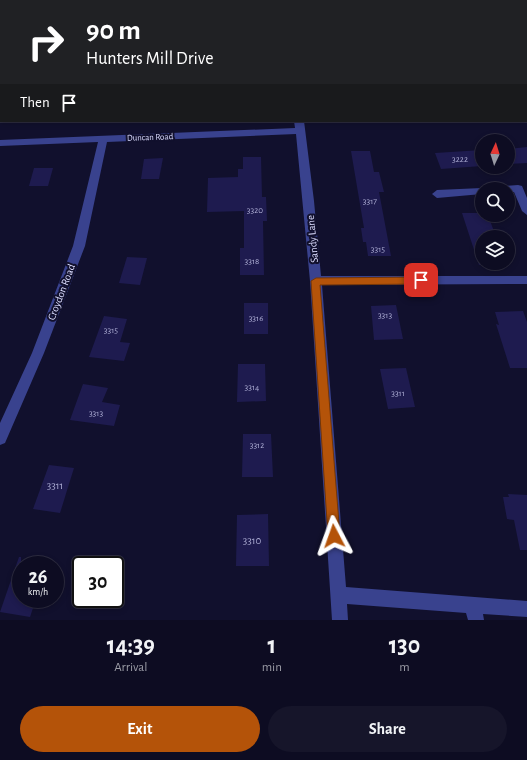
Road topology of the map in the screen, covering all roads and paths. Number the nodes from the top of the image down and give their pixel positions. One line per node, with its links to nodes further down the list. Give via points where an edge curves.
1 (300, 126): 2 (street, Duncan Road); 9 (street, Sandy Lane)
2 (103, 139): 3 (street, Duncan Road); 10 (street, Croydon Road, via 79,246 38,353)
3 (0, 143)
4 (515, 188): 7 (street, via 518,188)
5 (475, 191): 6 (street)
6 (437, 194)
7 (527, 211)
8 (527, 280): 9 (street)
9 (316, 281): 11 (street, Sandy Lane)
10 (0, 438)
11 (338, 594): 13 (street); 14 (street, Sandy Lane)
12 (527, 609): 13 (street)
13 (475, 612)
14 (340, 620)

